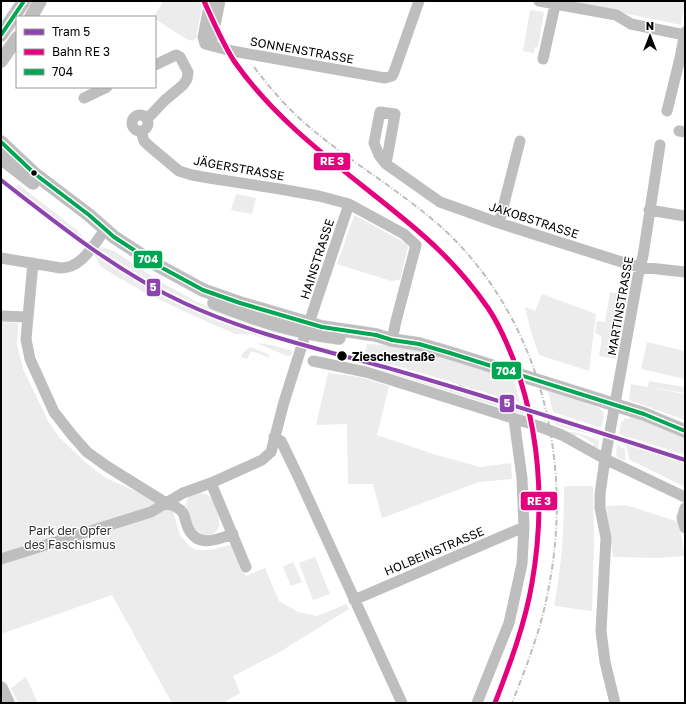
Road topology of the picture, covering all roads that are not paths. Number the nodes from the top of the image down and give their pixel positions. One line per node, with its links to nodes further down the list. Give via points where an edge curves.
1 (24, 1): 10 (main road)
2 (40, 1): 8 (main road)
3 (210, 1): 12 (street, via 203,37 205,44)
4 (220, 1): 12 (street)
5 (419, 1): 12 (street, SONNENSTRASSE, via 394,72 389,78)
6 (539, 1): 7 (street)
7 (555, 2): 9 (street, via 616,15 631,24); 13 (street)
8 (31, 16)
9 (685, 34): 18 (street)
10 (1, 35)
11 (16, 39): 14 (main road)
12 (211, 45)
13 (543, 59)
14 (1, 61)
15 (156, 65): 24 (street, JÄGERSTRASSE, via 176,55 180,57 188,72 187,79 147,119 138,115 132,120 132,127 136,131 142,131 144,141 179,171 319,196)
16 (105, 88): 17 (street)
17 (84, 98)
18 (667, 111)
19 (520, 141): 27 (street)
20 (1, 142): 28 (main road, via 35,174 89,215)
21 (660, 145): 25 (street, MARTINSTRASSE)
22 (1, 158): 28 (main road)
23 (386, 164): 27 (street, JAKOBSTRASSE, via 440,202)
24 (349, 204): 35 (street, HAINSTRASSE); 36 (street, JÄGERSTRASSE, via 404,234 416,245)
25 (649, 210): 26 (street); 31 (street, MARTINSTRASSE)
26 (685, 216)
27 (499, 223): 31 (street, JAKOBSTRASSE)
28 (103, 232): 30 (street, via 78,263 69,268); 35 (main road, via 203,290)
29 (1, 258): 30 (street)
30 (32, 263): 34 (street)
31 (640, 267): 32 (street, JAKOBSTRASSE); 38 (street, MARTINSTRASSE)
32 (685, 272)
33 (1, 316): 34 (street)
34 (28, 317): 45 (street, via 26,338 30,359 57,416 87,452)
35 (307, 328): 36 (main road, via 328,328); 37 (street)
36 (392, 340): 38 (main road, via 419,344 450,353)
37 (306, 360): 39 (street, via 366,372); 41 (street)
38 (615, 405): 40 (main road); 42 (street, MARTINSTRASSE)
39 (514, 419): 42 (street, via 562,435); 47 (street, via 522,478)
40 (685, 431)
41 (274, 437): 43 (street, via 271,452 262,460); 52 (street, via 281,441)
42 (605, 458): 44 (street); 57 (street, MARTINSTRASSE, via 600,494 606,538 601,631)
43 (211, 483): 45 (street, via 183,493); 49 (street)
44 (685, 497)
45 (166, 503): 49 (street, via 177,507 183,513 193,535 198,539 213,541); 50 (street, via 151,512)
46 (685, 508): 48 (street, via 682,518)
47 (524, 527): 52 (street, HOLBEINSTRASSE); 56 (street, via 522,564 509,623)
48 (685, 528)
49 (233, 534): 51 (street)
50 (1, 559)
51 (246, 567)
52 (354, 600): 55 (street)
53 (1, 688): 54 (main road)
54 (8, 703)
55 (402, 703)
56 (477, 703)
57 (615, 703)

